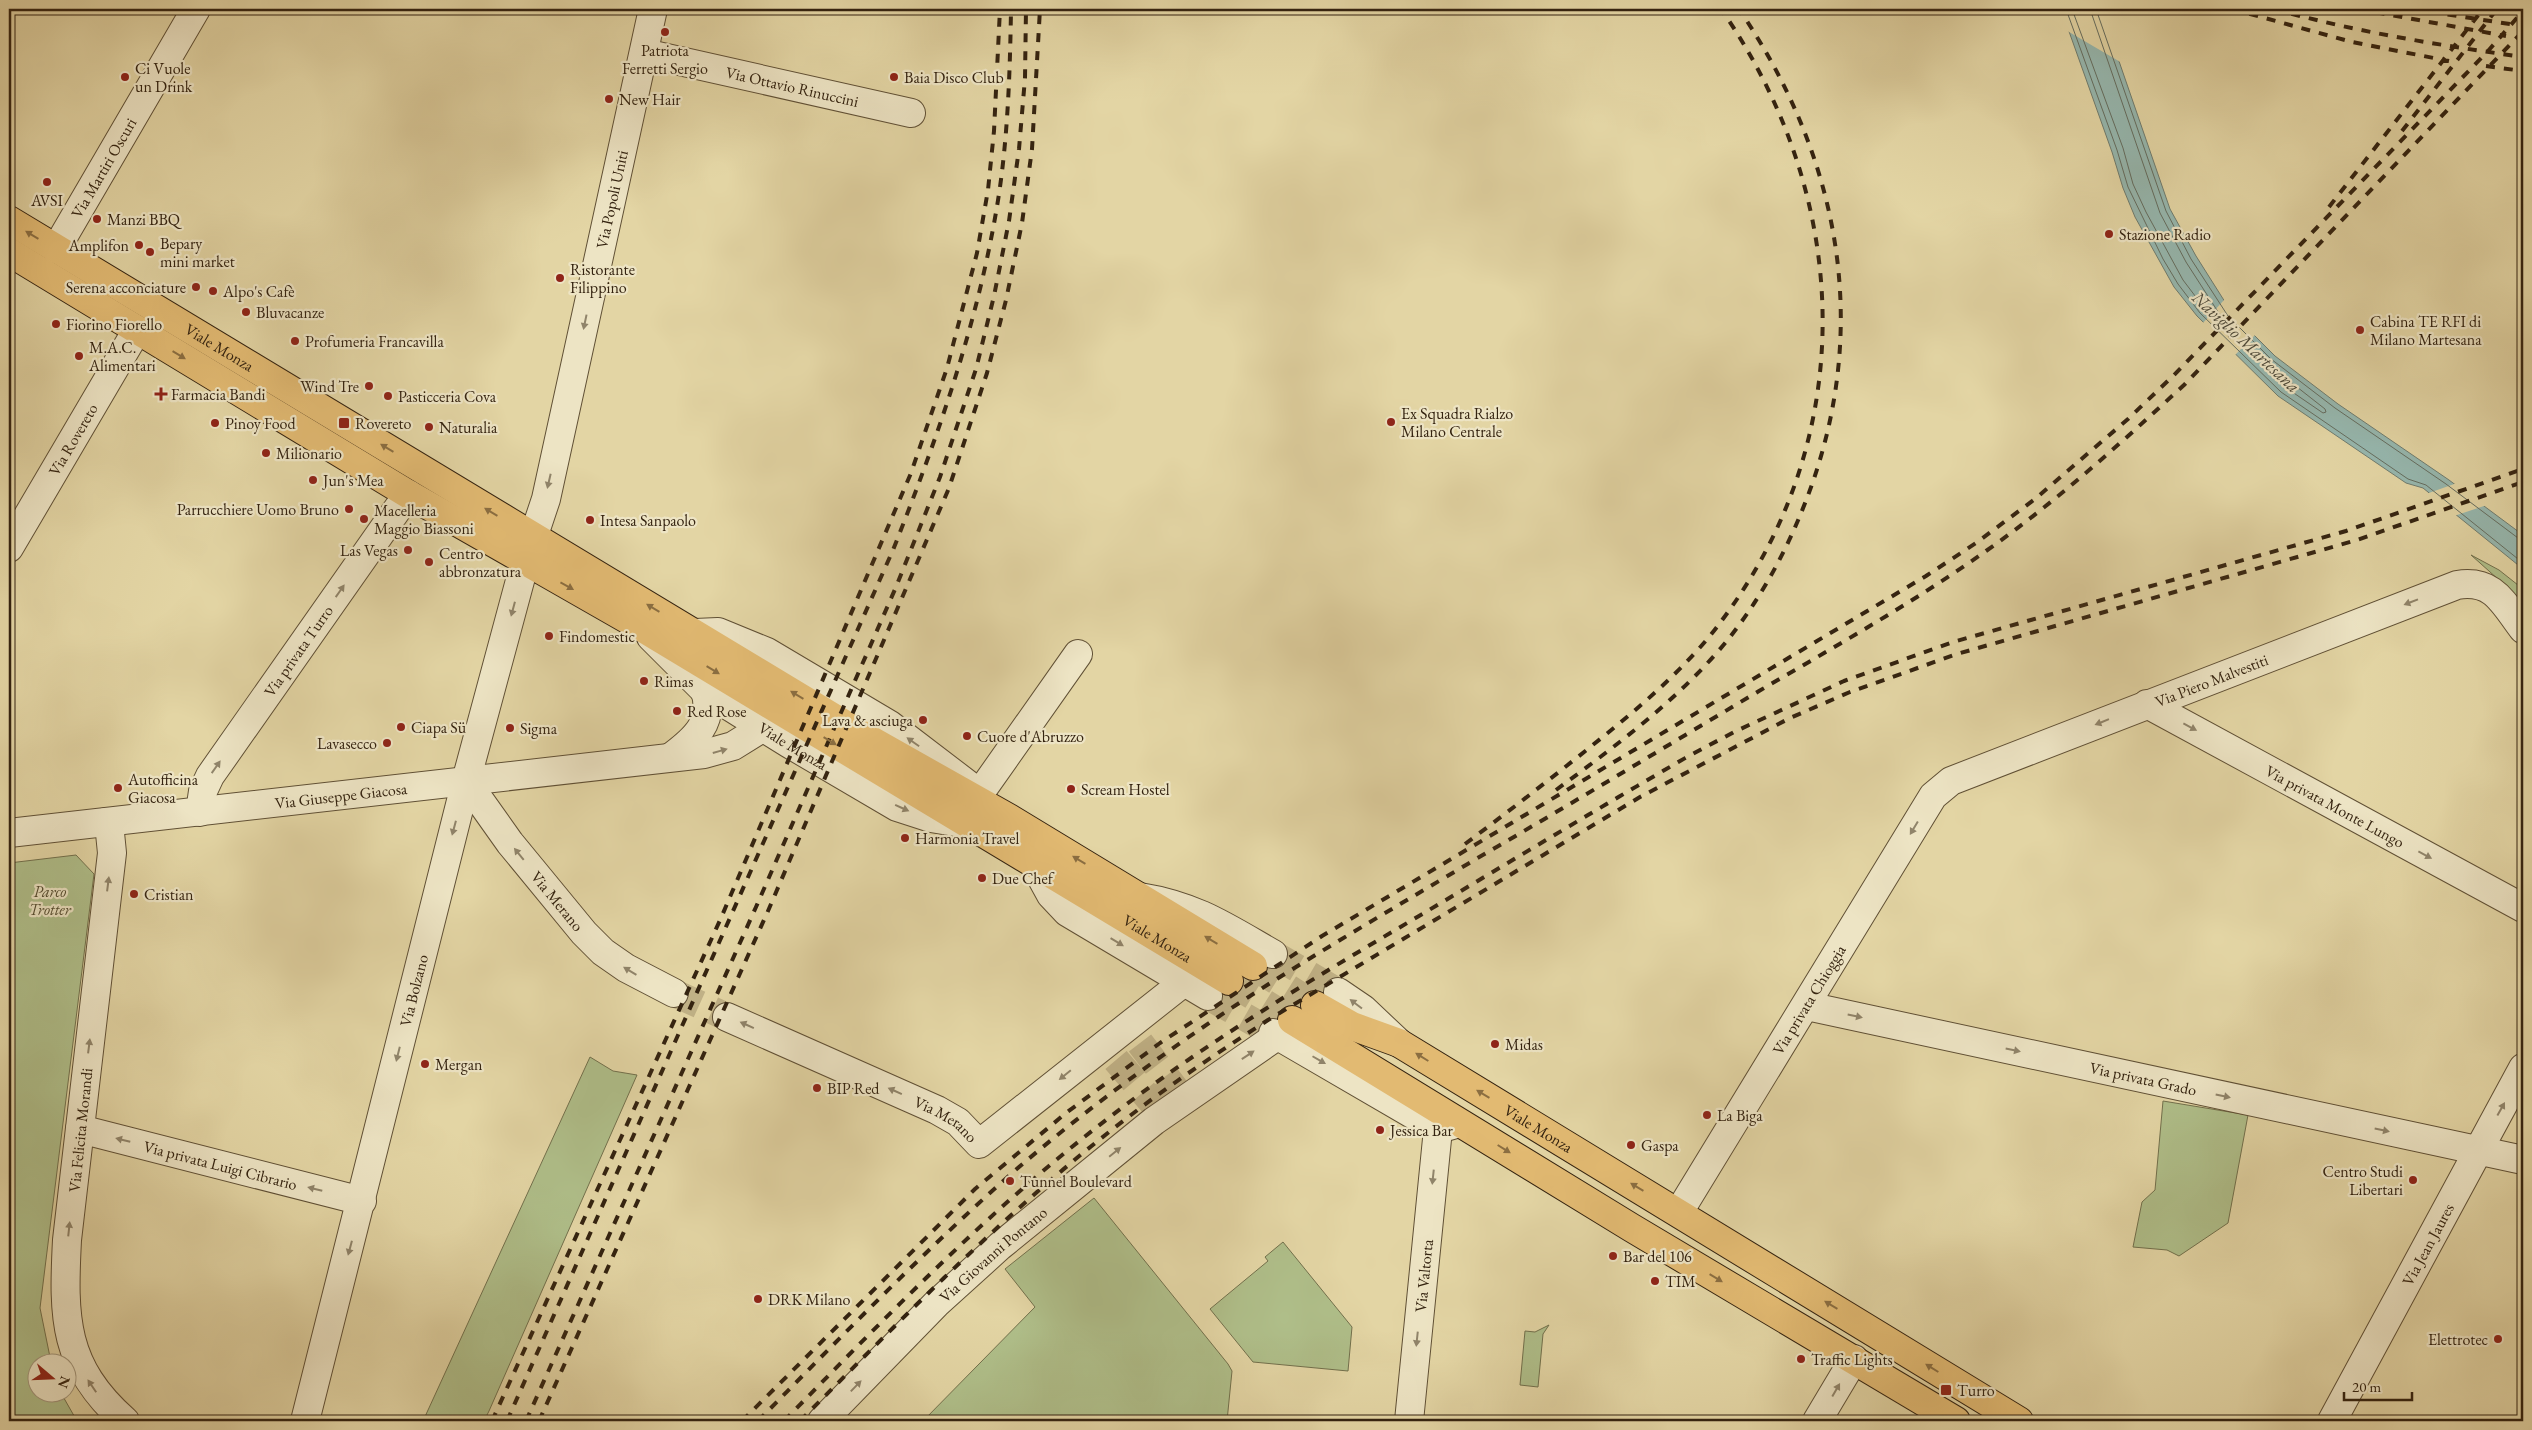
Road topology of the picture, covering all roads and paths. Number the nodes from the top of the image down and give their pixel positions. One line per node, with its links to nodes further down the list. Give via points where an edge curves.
1 (196, 9): 6 (street, Via Martiri Oscuri)
2 (654, 9): 3 (street, Via Popoli Uniti)
3 (644, 53): 4 (street, Via Ottavio Rinuccini); 10 (street, Via Popoli Uniti, one-way to 10, via 547,491)
4 (912, 113)
5 (9, 220): 6 (main road, Viale Monza, one-way to 5)
6 (56, 249): 10 (main road, Viale Monza, one-way to 6)
7 (9, 252): 8 (main road, Viale Monza)
8 (137, 330): 9 (main road, Viale Monza, one-way to 9); 11 (street, Via Rovereto)
9 (408, 494): 12 (main road, Viale Monza); 24 (street, Via privata Turro, one-way to 9, via 202,791 210,776)
10 (534, 535): 12 (street); 15 (main road, Viale Monza, one-way to 10)
11 (9, 548)
12 (525, 562): 13 (main road, Viale Monza, one-way to 13); 21 (street, Via Bolzano, one-way to 21)
13 (641, 627): 17 (street, Viale Monza); 27 (main road, Viale Monza, one-way to 27)
14 (2523, 629): 18 (street, Via Piero Malvestiti, one-way to 18, via 2494,591 2478,583 2456,585)
15 (695, 633): 23 (street, Viale Monza, one-way to 15, via 890,725 767,652 718,632); 25 (main road, Viale Monza, one-way to 15, via 869,739)
16 (1078, 654): 23 (street)
17 (705, 691): 19 (street, Viale Monza); 20 (street, via 708,706 702,729)
18 (2147, 704): 22 (street, Via Piero Malvestiti, one-way to 22, via 1950,781); 30 (street, Via privata Monte Lungo, one-way to 30)
19 (762, 728): 20 (street, Via Giuseppe Giacosa, one-way to 19, via 723,750); 27 (street, Viale Monza, one-way to 27, via 897,807 931,818)
20 (672, 757): 21 (street, Via Giuseppe Giacosa)
21 (466, 781): 24 (street, Via Giuseppe Giacosa); 34 (street, Via Merano, one-way to 21, via 626,968 584,933 516,851); 44 (street, Via Bolzano, one-way to 44)
22 (1941, 788): 36 (street, Via privata Chioggia, one-way to 36, via 1933,796)
23 (980, 793): 25 (street, Viale Monza)
24 (200, 812): 26 (street, Via Giuseppe Giacosa)
25 (1008, 818): 31 (main road, Viale Monza, one-way to 25, via 1139,896)
26 (106, 822): 28 (street, Via Giuseppe Giacosa); 41 (street, Via Felicita Morandi, one-way to 26, via 112,853)
27 (967, 824): 29 (main road, Viale Monza)
28 (9, 833)
29 (1034, 864): 32 (street, Viale Monza, one-way to 32, via 1051,895 1068,912); 33 (main road, Viale Monza)
30 (2523, 908)
31 (1263, 960)
32 (1184, 982): 33 (street, Viale Monza); 37 (street, Via Merano, one-way to 37, via 1134,1034 980,1144 958,1122 937,1110)
33 (1218, 988)
34 (674, 993)
35 (1327, 998): 45 (main road, Viale Monza, one-way to 35, via 1399,1043 1352,1026)
36 (1807, 1006): 42 (street, Via privata Grado, one-way to 42); 45 (street, Via privata Chioggia)
37 (727, 1016)
38 (1281, 1030): 40 (main road, one-way to 40); 51 (street, Via Giovanni Pontano, one-way to 38, via 967,1275 1170,1104)
39 (2523, 1068): 42 (street, Via Jean Jaures, one-way to 39)
40 (1450, 1126): 46 (main road, one-way to 46); 52 (street, Via Valtorta, one-way to 52)
41 (80, 1129): 44 (street, Via privata Luigi Cibrario, one-way to 41); 49 (street, Via Felicita Morandi, one-way to 41, via 104,1402 90,1382 70,1336 66,1270)
42 (2478, 1151): 43 (street, Via privata Grado); 56 (street, Via Jean Jaures)
43 (2523, 1160)
44 (362, 1201): 50 (street, Via Bolzano, one-way to 50)
45 (1679, 1212): 46 (main road); 47 (main road, Viale Monza, one-way to 45)
46 (1659, 1244): 48 (main road, one-way to 48)
47 (1873, 1331): 48 (main road); 55 (main road, Viale Monza, one-way to 47)
48 (1854, 1359): 53 (street, one-way to 48); 54 (main road)
49 (125, 1421)
50 (305, 1421)
51 (822, 1421)
52 (1409, 1421)
53 (1817, 1421)
54 (1956, 1421)
55 (2019, 1421)
56 (2332, 1421)

